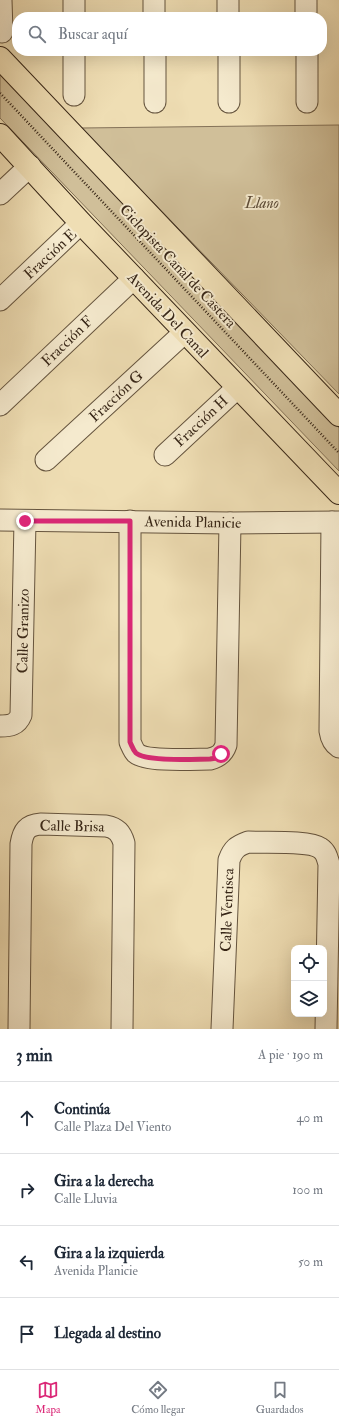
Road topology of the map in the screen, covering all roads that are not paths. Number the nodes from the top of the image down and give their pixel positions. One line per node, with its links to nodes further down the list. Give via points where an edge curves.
1 (2, 0): 10 (street)
2 (74, 0): 6 (street)
3 (154, 0): 7 (street)
4 (228, 0): 8 (street)
5 (306, 0): 9 (street)
6 (74, 12)
7 (154, 12)
8 (228, 12)
9 (306, 12)
10 (2, 32)
11 (74, 56): 16 (street)
12 (155, 56): 17 (street)
13 (229, 56): 18 (street)
14 (307, 56): 19 (street)
15 (0, 58): 29 (main road)
16 (74, 95)
17 (156, 102)
18 (229, 102)
19 (307, 102)
20 (0, 134): 21 (main road, Avenida Del Canal)
21 (30, 166): 22 (street); 23 (main road, Avenida Del Canal)
22 (0, 194)
23 (81, 223): 24 (main road, Avenida Del Canal); 25 (street, Fracción E)
24 (134, 278): 26 (main road, Avenida Del Canal); 28 (street, Fracción F)
25 (0, 300)
26 (185, 332): 27 (main road, Avenida Del Canal); 31 (street, Fracción G)
27 (238, 388): 30 (street, Fracción H); 32 (main road, Avenida Del Canal)
28 (0, 405)
29 (339, 415)
30 (164, 455)
31 (46, 460)
32 (339, 493)
33 (0, 520): 34 (street, Avenida Planicie)
34 (25, 521): 35 (street, Avenida Planicie); 38 (street, Calle Granizo, via 21,715 17,722)
35 (130, 521): 37 (street, Avenida Planicie); 37 (street, via 130,742 136,753 149,758 217,758 226,745)
36 (336, 522): 37 (street, Avenida Planicie); 39 (street, via 330,731 331,738)
37 (230, 523)
38 (0, 726)
39 (337, 746)
40 (19, 1029): 41 (street, Calle Brisa, via 21,844 22,835 34,824 106,826 113,827 122,836)
41 (122, 1029)
42 (222, 1029): 43 (street, Calle Ventisca, via 229,860 234,849 248,842 312,844 324,850 327,856 329,864)
43 (326, 1029)

